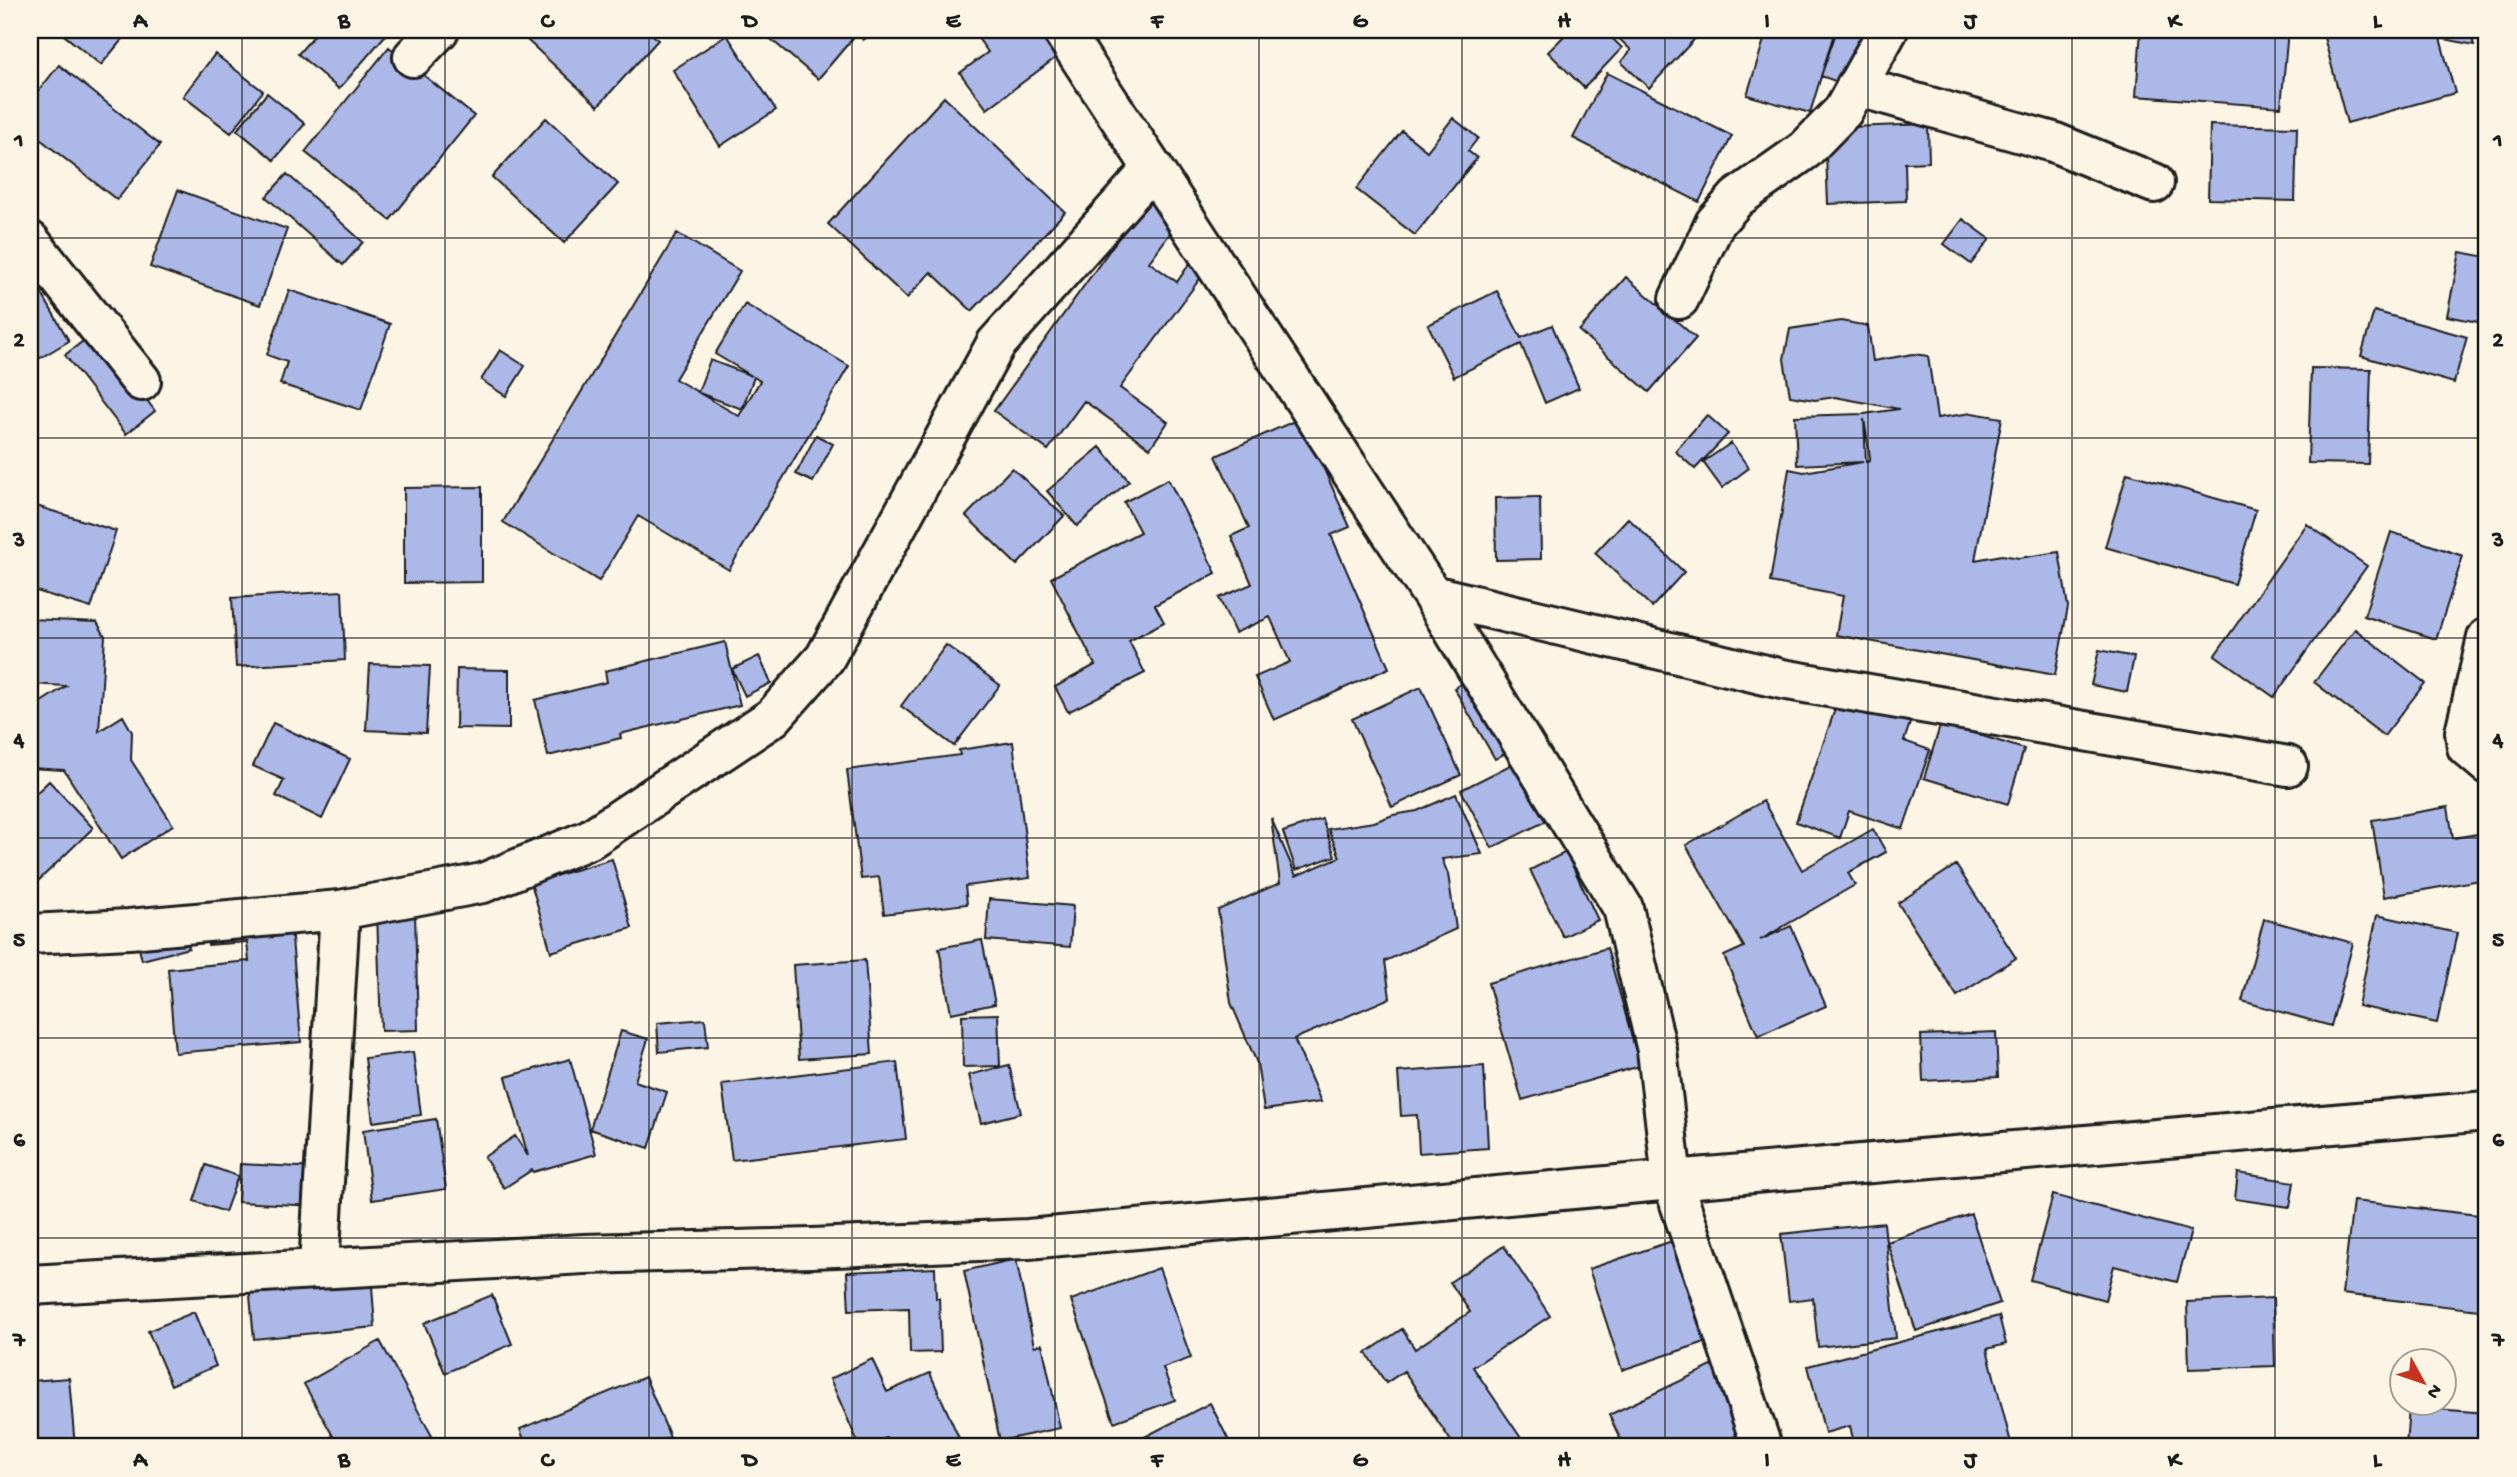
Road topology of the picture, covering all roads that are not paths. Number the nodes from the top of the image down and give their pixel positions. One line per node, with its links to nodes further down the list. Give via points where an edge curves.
1 (439, 30): 4 (street)
2 (1062, 30): 6 (street)
3 (1888, 30): 5 (street)
4 (413, 57)
5 (1856, 86): 7 (street, via 2053,142); 9 (street, via 1843,111 1805,150 1737,198 1715,223)
6 (1153, 168): 11 (street); 15 (street, via 996,344 825,658 773,717 590,839 483,883)
7 (2154, 183)
8 (30, 242): 10 (street)
9 (1679, 299)
10 (141, 381)
11 (1432, 595): 14 (street, via 1783,679); 18 (street, via 1623,908 1657,1050)
12 (2487, 638): 13 (street, via 2465,732 2467,747)
13 (2487, 764)
14 (2288, 766)
15 (340, 910): 16 (street); 19 (street)
16 (30, 934)
17 (2487, 1111): 18 (street)
18 (1672, 1180): 19 (street, via 1028,1239); 21 (street)
19 (319, 1267): 20 (street)
20 (30, 1285)
21 (1762, 1447)

